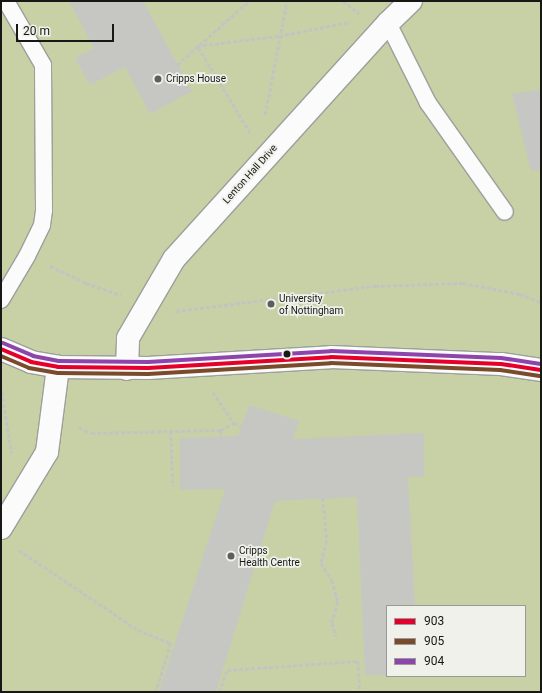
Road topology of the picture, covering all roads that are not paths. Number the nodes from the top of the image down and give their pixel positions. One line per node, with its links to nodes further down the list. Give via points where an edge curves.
1 (6, 1): 5 (lane, via 43,65 44,210 42,225)
2 (411, 1): 3 (street, Lenton Hall Drive)
3 (388, 23): 4 (lane, via 428,103); 8 (street, Lenton Hall Drive, via 262,152 174,259 128,338)
4 (505, 212)
5 (1, 300)
6 (1, 349): 7 (street, via 31,362)
7 (58, 367): 8 (street); 10 (street, via 47,452)
8 (127, 369): 9 (street, via 331,357 501,364)
9 (541, 370)
10 (1, 528)

